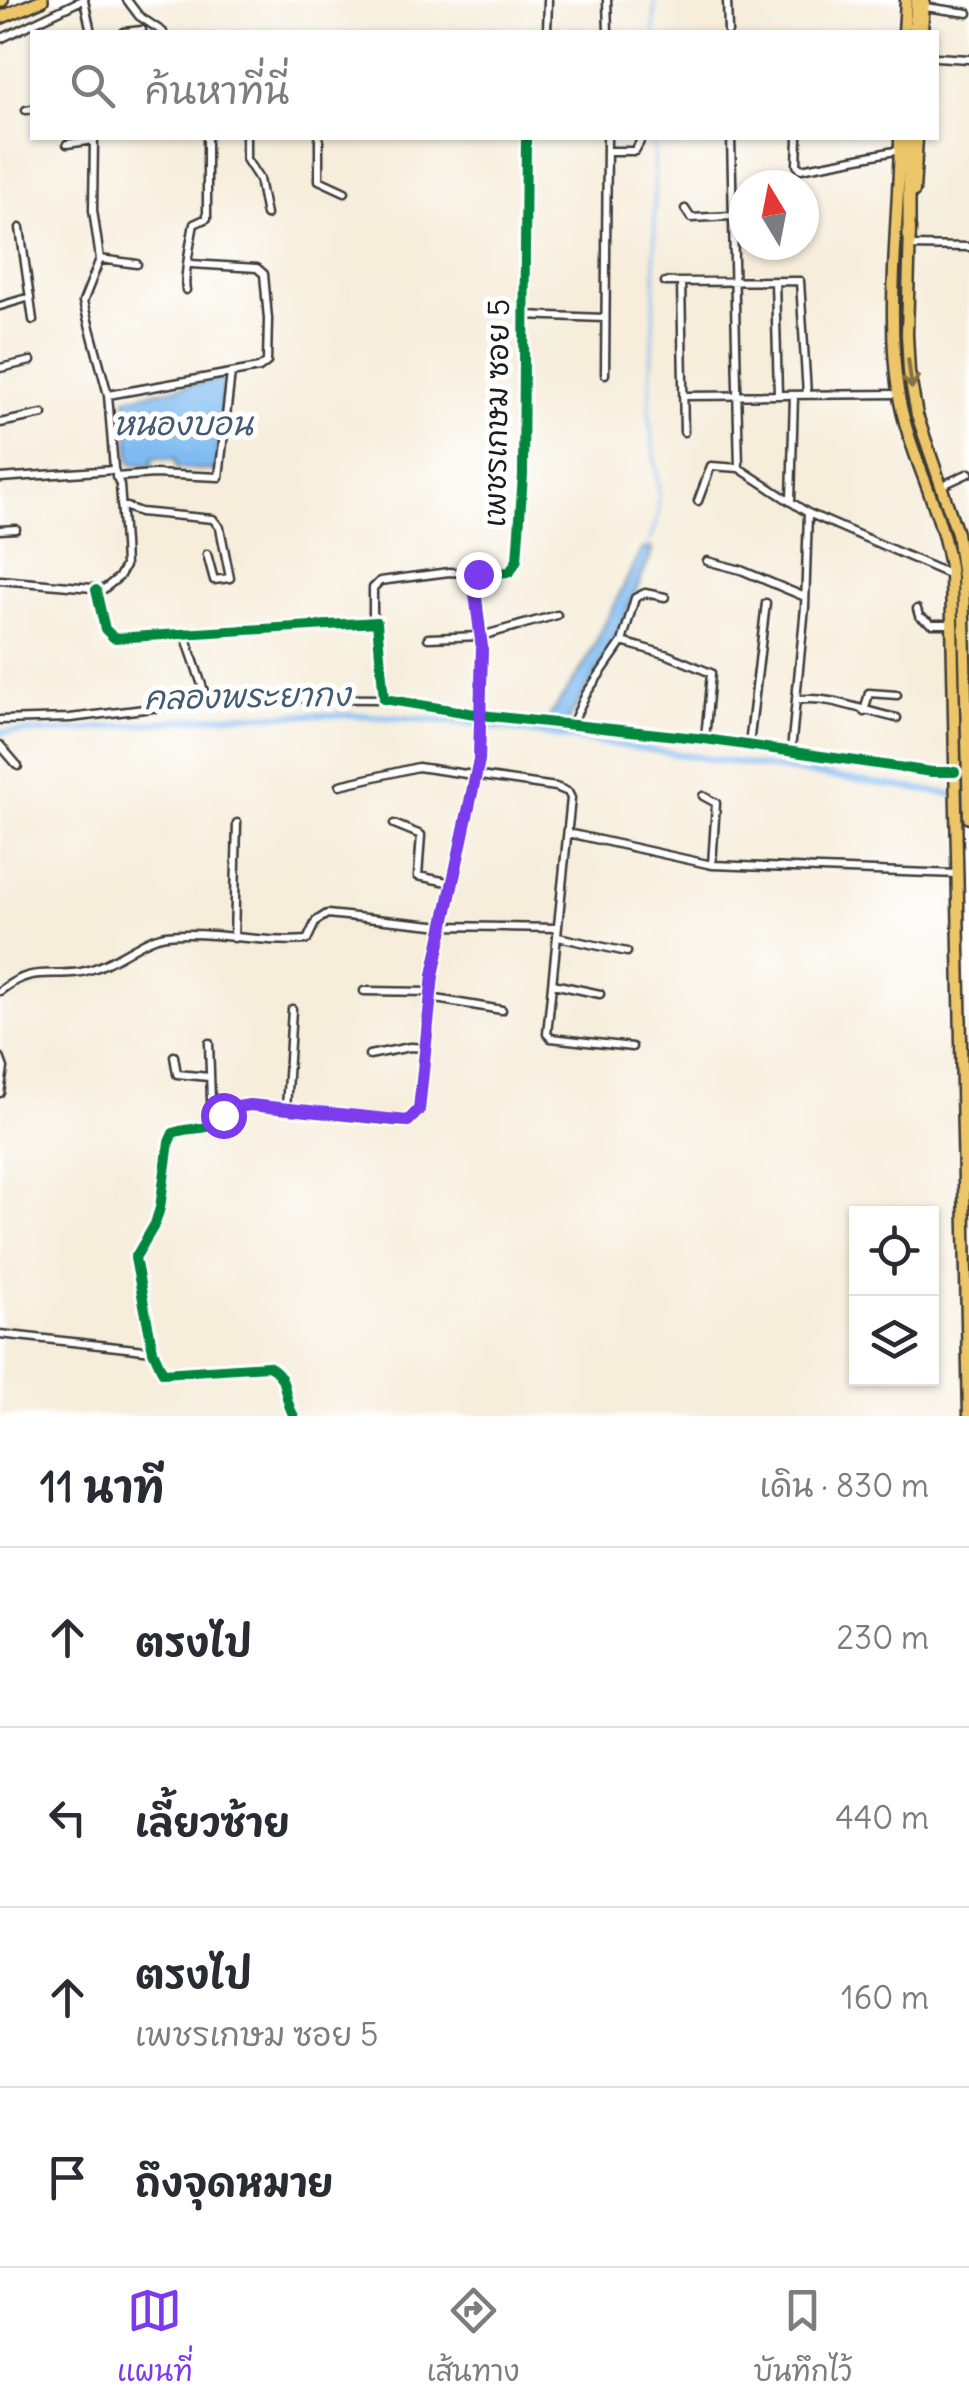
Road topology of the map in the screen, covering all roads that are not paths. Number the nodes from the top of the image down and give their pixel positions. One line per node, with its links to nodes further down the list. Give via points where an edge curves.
1 (42, 0): 11 (highway)
2 (83, 0): 12 (street); 20 (street)
3 (127, 0): 10 (street)
4 (548, 0): 15 (street)
5 (608, 0): 16 (street)
6 (727, 0): 17 (street)
7 (906, 0): 18 (main road)
8 (921, 2): 9 (street); 19 (highway)
9 (968, 14)
10 (138, 16): 13 (street); 14 (street)
11 (0, 18): 20 (street)
12 (90, 30)
13 (142, 30)
14 (160, 30)
15 (547, 30)
16 (608, 30)
17 (728, 30)
18 (904, 30)
19 (918, 30)
20 (10, 34): 21 (street)
21 (0, 38)
22 (939, 58): 23 (street)
23 (969, 59)
24 (89, 140): 37 (street)
25 (94, 140): 48 (street)
26 (207, 140): 51 (street, via 207,218 194,224)
27 (246, 140): 43 (street)
28 (319, 140): 41 (street, via 320,180)
29 (526, 140): 59 (street, เพชรเกษม ซอย 5)
30 (608, 140): 39 (street)
31 (641, 140): 39 (street, via 635,151)
32 (731, 140): 40 (street)
33 (798, 140): 38 (street, via 802,168)
34 (900, 140): 38 (main road)
35 (909, 140): 46 (highway)
36 (917, 140): 46 (main road)
37 (67, 144)
38 (900, 150): 66 (main road, via 894,337)
39 (607, 151): 60 (street)
40 (731, 170)
41 (346, 192)
42 (685, 209): 44 (street, via 690,218)
43 (266, 215)
44 (729, 216)
45 (20, 228): 57 (street)
46 (909, 241): 47 (street); 80 (main road, one-way to 80, via 909,372)
47 (969, 247)
48 (100, 260): 50 (street); 67 (street, via 83,302)
49 (733, 260): 53 (street)
50 (136, 264)
51 (191, 264): 56 (street); 64 (street, via 264,274 268,358 259,368)
52 (775, 280): 53 (street); 68 (street); 70 (street, via 801,282)
53 (733, 281): 55 (street); 72 (street)
54 (664, 282): 55 (street)
55 (680, 282): 71 (street)
56 (186, 290)
57 (30, 297): 58 (street); 61 (street)
58 (0, 306)
59 (523, 315): 60 (street); 90 (street, เพชรเกษม ซอย 5, via 518,560 506,574)
60 (604, 318): 65 (street)
61 (33, 320)
62 (31, 361): 63 (street)
63 (0, 368)
64 (231, 373): 67 (street); 77 (street, via 219,477)
65 (605, 374)
66 (899, 394): 70 (street); 91 (main road, via 942,522)
67 (108, 395): 77 (street)
68 (778, 395): 69 (street); 72 (street)
69 (794, 395): 70 (street); 82 (street)
70 (807, 395)
71 (684, 396): 72 (street); 75 (street)
72 (737, 396): 76 (street)
73 (44, 414): 74 (street)
74 (0, 423)
75 (684, 432)
76 (740, 468): 81 (street, via 710,466); 82 (street)
77 (115, 473): 79 (street); 83 (street)
78 (969, 473): 80 (street)
79 (0, 478)
80 (943, 485): 88 (main road)
81 (698, 500)
82 (791, 502): 84 (street)
83 (121, 505): 87 (street, via 212,518 230,578 214,580); 93 (street, via 124,566 113,584)
84 (808, 513): 91 (street); 94 (street)
85 (16, 529): 86 (street)
86 (0, 530)
87 (207, 554)
88 (965, 555): 119 (main road)
89 (707, 561): 94 (street)
90 (478, 574): 99 (street, via 380,580); 102 (street)
91 (950, 575): 100 (main road)
92 (0, 580): 93 (street)
93 (96, 590): 101 (street, via 108,636)
94 (805, 597): 108 (street)
95 (665, 598): 104 (street, via 634,598)
96 (766, 604): 116 (street)
97 (917, 609): 100 (street, via 929,623)
98 (558, 615): 102 (street)
99 (373, 622): 101 (street); 106 (street)
100 (952, 624): 120 (main road)
101 (184, 635): 107 (street)
102 (481, 636): 103 (street); 110 (street)
103 (428, 638)
104 (622, 642): 113 (street); 114 (street, via 710,673)
105 (897, 695): 109 (street, via 869,693)
106 (384, 699): 107 (street); 110 (street)
107 (207, 700): 112 (street)
108 (798, 700): 109 (street, via 828,700); 117 (street)
109 (864, 712): 111 (street)
110 (481, 716): 113 (street); 121 (street)
111 (897, 718)
112 (0, 720)
113 (572, 724): 114 (street)
114 (705, 739): 116 (street)
115 (0, 746): 118 (street)
116 (749, 746): 117 (street)
117 (791, 751): 120 (street)
118 (18, 766)
119 (968, 768): 122 (main road)
120 (955, 774): 131 (main road)
121 (476, 775): 123 (street, via 418,767); 129 (street, via 568,792); 132 (street)
122 (968, 777): 125 (main road)
123 (340, 785)
124 (704, 796): 130 (street, via 716,803)
125 (969, 807): 126 (main road)
126 (969, 818)
127 (237, 823): 135 (street)
128 (394, 824): 132 (street, via 421,836 418,876)
129 (568, 833): 130 (street); 134 (street)
130 (712, 865): 131 (street)
131 (958, 874): 154 (main road)
132 (452, 883): 133 (street)
133 (443, 926): 134 (street); 135 (street, via 328,914 307,940); 142 (street)
134 (558, 928): 136 (street)
135 (234, 938): 139 (street, via 164,935 115,962 78,972 36,972)
136 (558, 938): 137 (street); 138 (street)
137 (626, 952)
138 (553, 984): 141 (street); 146 (street, via 548,1037)
139 (0, 991)
140 (364, 991): 142 (street)
141 (600, 994)
142 (431, 995): 144 (street); 147 (street)
143 (292, 1009): 153 (street)
144 (502, 1010)
145 (210, 1043): 151 (street)
146 (632, 1046)
147 (426, 1048): 148 (street); 153 (street, via 419,1110 408,1121)
148 (370, 1055)
149 (174, 1056): 151 (street, via 176,1074)
150 (0, 1057): 152 (street)
151 (209, 1077): 155 (street, via 210,1101)
152 (0, 1092)
153 (286, 1109): 155 (street, via 250,1105)
154 (966, 1109): 159 (main road)
155 (223, 1115): 157 (street, via 207,1127 180,1130 169,1142 160,1208 135,1264)
156 (0, 1334): 157 (street)
157 (153, 1351): 158 (street, via 163,1373 278,1370)
158 (294, 1416)
159 (969, 1416)

